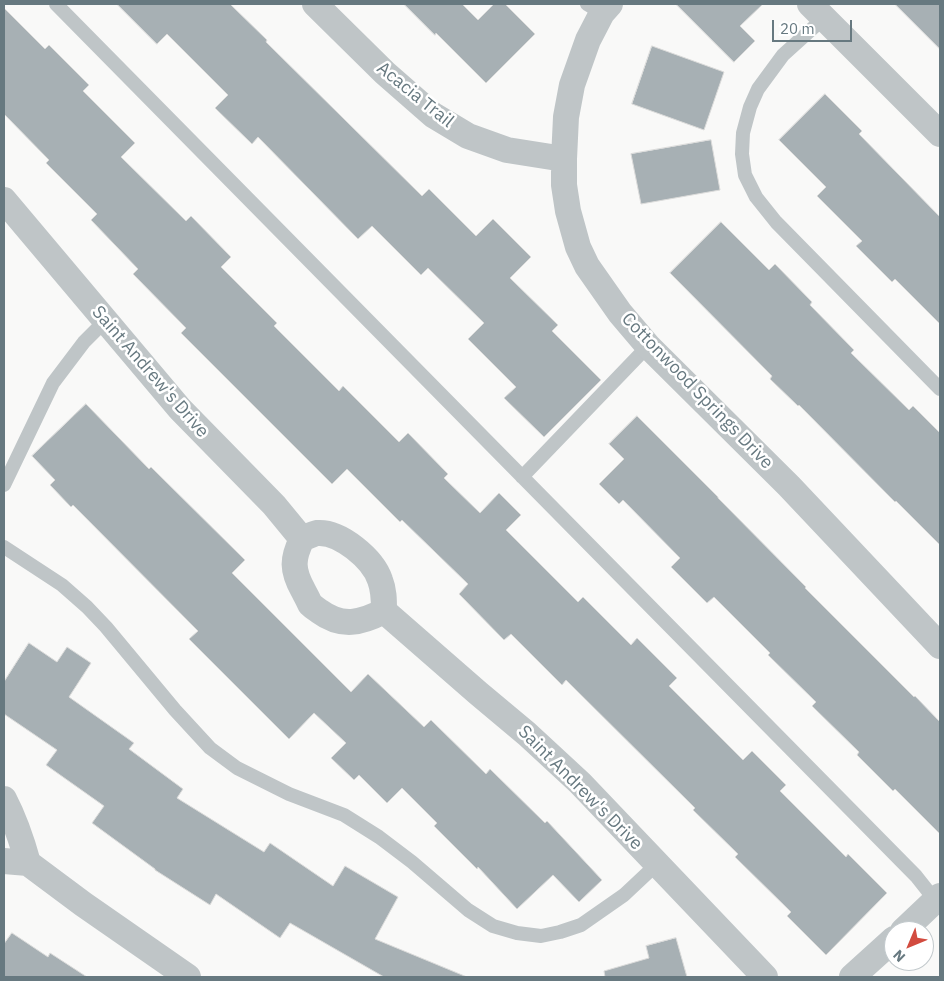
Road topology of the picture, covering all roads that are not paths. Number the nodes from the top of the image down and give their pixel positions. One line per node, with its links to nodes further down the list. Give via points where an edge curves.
1 (56, 4): 11 (lane)
2 (315, 4): 6 (street, Acacia Trail, via 385,73 440,119 468,136 508,150)
3 (599, 7): 6 (street, Cottonwood Springs Drive, via 572,85 566,117)
4 (817, 11): 5 (street); 10 (lane, via 758,89 743,133 745,175 756,197 776,222)
5 (940, 134)
6 (564, 159): 9 (street, Cottonwood Springs Drive, via 568,211 578,247 587,266)
7 (4, 200): 8 (street, Saint Andrew's Drive)
8 (105, 321): 12 (lane, via 53,382); 13 (street, Saint Andrew's Drive, via 180,409 274,505)
9 (648, 346): 11 (lane); 16 (street, Cottonwood Springs Drive, via 790,486)
10 (940, 389)
11 (522, 477): 20 (lane)
12 (4, 484)
13 (302, 539): 15 (street, via 316,533 331,535 359,552 380,578); 15 (street, via 296,552 295,568 297,579 311,605 326,616 345,622 370,619)
14 (4, 547): 19 (lane, via 62,585 87,607 210,748 236,768 289,794 344,815 379,837 468,910 493,926 541,936 581,925 624,895)
15 (384, 611): 19 (street, Saint Andrew's Drive, via 534,740)
16 (940, 646)
17 (4, 799): 18 (street, via 21,838)
18 (16, 862): 23 (street)
19 (657, 864): 24 (street, Saint Andrew's Drive)
20 (938, 898): 21 (street)
21 (914, 921)
22 (884, 948): 25 (street)
23 (188, 977)
24 (765, 977)
25 (852, 977)

